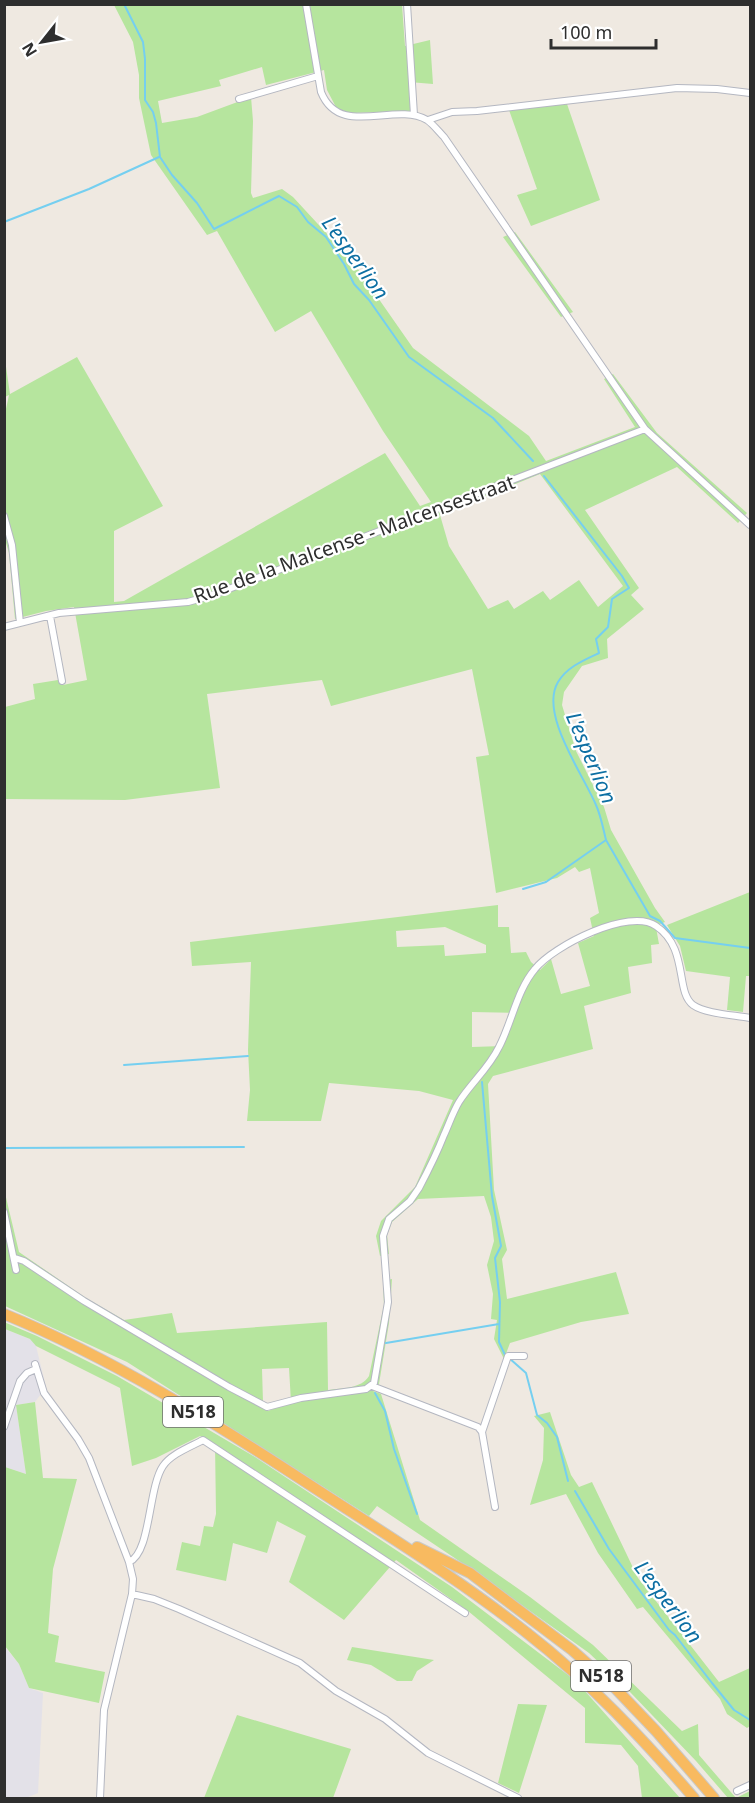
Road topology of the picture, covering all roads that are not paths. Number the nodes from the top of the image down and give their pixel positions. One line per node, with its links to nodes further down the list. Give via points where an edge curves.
1 (306, 4): 3 (street)
2 (407, 4): 6 (street)
3 (318, 76): 5 (street); 6 (street, via 326,105 340,115)
4 (750, 93): 7 (street, via 677,88 452,112)
5 (239, 99)
6 (414, 116): 7 (street)
7 (428, 120): 8 (street, via 444,137)
8 (645, 429): 10 (street); 11 (street, Rue de la Malcense - Malcensestraat, via 213,595 188,602)
9 (4, 516): 12 (street, via 12,545)
10 (750, 525)
11 (50, 616): 12 (street, Rue de la Malcense - Malcensestraat); 14 (street)
12 (20, 623): 13 (street, Rue de la Malcense - Malcensestraat)
13 (4, 627)
14 (62, 681)
15 (750, 1018): 21 (street, via 692,1005 671,939 646,920 621,922 597,931 561,948 536,967 522,990 499,1048 460,1101 415,1195 386,1225 382,1249 388,1302)
16 (4, 1212): 17 (street)
17 (15, 1258): 18 (street); 21 (street, via 267,1407)
18 (16, 1270)
19 (4, 1314): 25 (highway, N518, via 81,1349 169,1397)
20 (525, 1356): 23 (street, via 508,1356)
21 (372, 1386): 23 (street, via 478,1427)
22 (4, 1427): 26 (street, via 20,1381 36,1366 44,1393 89,1458)
23 (482, 1432): 24 (street)
24 (495, 1507)
25 (372, 1526): 33 (highway, N518, via 466,1588 554,1655 610,1706); 34 (highway, N518, via 470,1573 572,1650 616,1689)
26 (129, 1562): 27 (street); 28 (street, via 142,1549 163,1465 202,1440)
27 (132, 1594): 31 (street, via 104,1710); 32 (street, via 179,1609 300,1663 336,1691 385,1719 428,1753)
28 (465, 1613)
29 (750, 1785): 30 (street)
30 (737, 1791)
31 (100, 1798)
32 (518, 1798)
33 (694, 1798)
34 (714, 1798)

